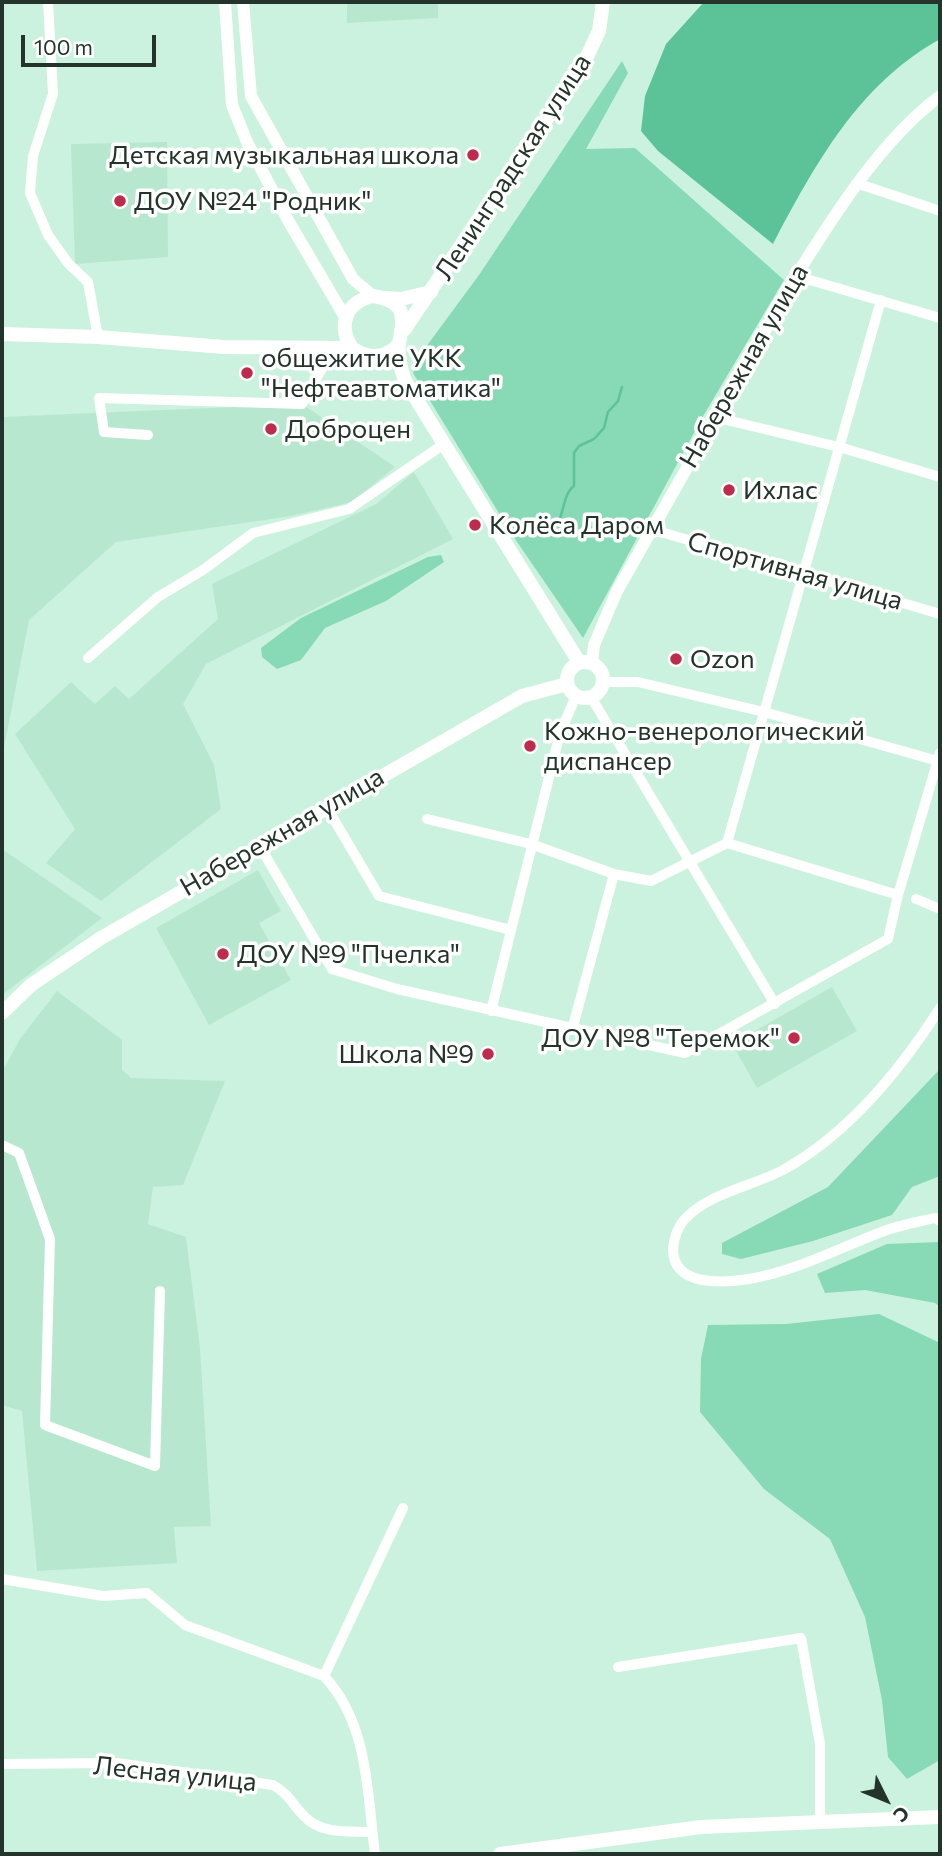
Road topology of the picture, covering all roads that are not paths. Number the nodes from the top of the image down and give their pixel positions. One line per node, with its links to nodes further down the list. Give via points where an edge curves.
1 (48, 2): 15 (street, via 53,94 33,156 30,192 48,235 88,282)
2 (225, 2): 13 (street, via 232,105 247,142)
3 (243, 2): 10 (street, via 251,96 353,279)
4 (603, 2): 9 (main road, Ленинградская улица, via 599,32 583,65)
5 (940, 96): 6 (street, Набережная улица, via 923,109)
6 (859, 184): 7 (street); 8 (street, Набережная улица)
7 (940, 211)
8 (796, 276): 11 (street); 22 (street, Набережная улица)
9 (432, 292): 10 (main road, via 401,299); 16 (main road, Ленинградская улица)
10 (378, 297): 13 (main road, via 352,306); 16 (main road, via 398,309)
11 (881, 300): 12 (street); 25 (street)
12 (940, 317)
13 (344, 323): 17 (main road, via 321,341); 19 (main road)
14 (2, 334): 15 (main road)
15 (98, 337): 17 (main road)
16 (402, 337): 20 (main road, via 384,355); 21 (main road, via 400,365)
17 (289, 348): 18 (main road)
18 (334, 348): 19 (main road); 23 (street, via 302,404 99,398 104,432)
19 (352, 348): 20 (main road)
20 (373, 357): 21 (main road)
21 (405, 381): 24 (main road)
22 (714, 417): 25 (street); 27 (street, Набережная улица)
23 (148, 435)
24 (444, 443): 30 (street, via 349,509 253,533 158,597); 31 (main road)
25 (839, 447): 26 (street); 28 (street)
26 (940, 477)
27 (651, 529): 28 (street, Спортивная улица); 31 (street, Набережная улица, via 617,591)
28 (803, 574): 29 (street, Спортивная улица); 34 (street)
29 (940, 614)
30 (88, 658)
31 (586, 663): 32 (main road, via 601,671); 33 (main road, via 571,668)
32 (603, 682): 33 (main road, via 597,693); 34 (street, via 638,682)
33 (578, 692): 36 (main road, Набережная улица, via 522,696); 39 (street, via 560,733); 41 (street)
34 (764, 712): 35 (street); 38 (street)
35 (939, 757): 43 (street)
36 (326, 806): 40 (main road, Набережная улица); 46 (street, via 379,896)
37 (427, 818): 39 (street)
38 (727, 843): 41 (street); 43 (street)
39 (531, 844): 42 (street); 46 (street)
40 (259, 845): 49 (main road, Набережная улица, via 101,938 31,985); 50 (street, via 332,970)
41 (691, 861): 42 (street, via 651,881); 47 (street)
42 (614, 873): 51 (street)
43 (898, 895): 47 (street, via 888,939)
44 (916, 899): 45 (street)
45 (940, 909)
46 (510, 930): 50 (street)
47 (775, 1004): 51 (street, via 685,1053)
48 (940, 1008): 53 (street, via 891,1076 815,1148 784,1169 685,1219 674,1239 673,1259 687,1275 714,1283 751,1279 805,1264 887,1230 935,1218)
49 (5, 1009)
50 (491, 1011): 51 (street)
51 (572, 1030)
52 (2, 1145): 54 (street, via 19,1153 50,1239 45,1425 155,1466)
53 (940, 1221)
54 (160, 1291)
55 (403, 1508): 58 (street)
56 (2, 1579): 58 (street, via 103,1596 147,1593 184,1625)
57 (618, 1667): 61 (street, via 801,1638 820,1744)
58 (324, 1676): 62 (street, via 353,1719 368,1782)
59 (2, 1764): 62 (street, Лесная улица, via 117,1763 273,1785 289,1794 316,1826 327,1831)
60 (940, 1817): 61 (main road)
61 (820, 1821): 63 (main road, via 701,1826)
62 (372, 1832): 64 (street)
63 (534, 1852): 65 (main road)
64 (375, 1854)
65 (500, 1854)

